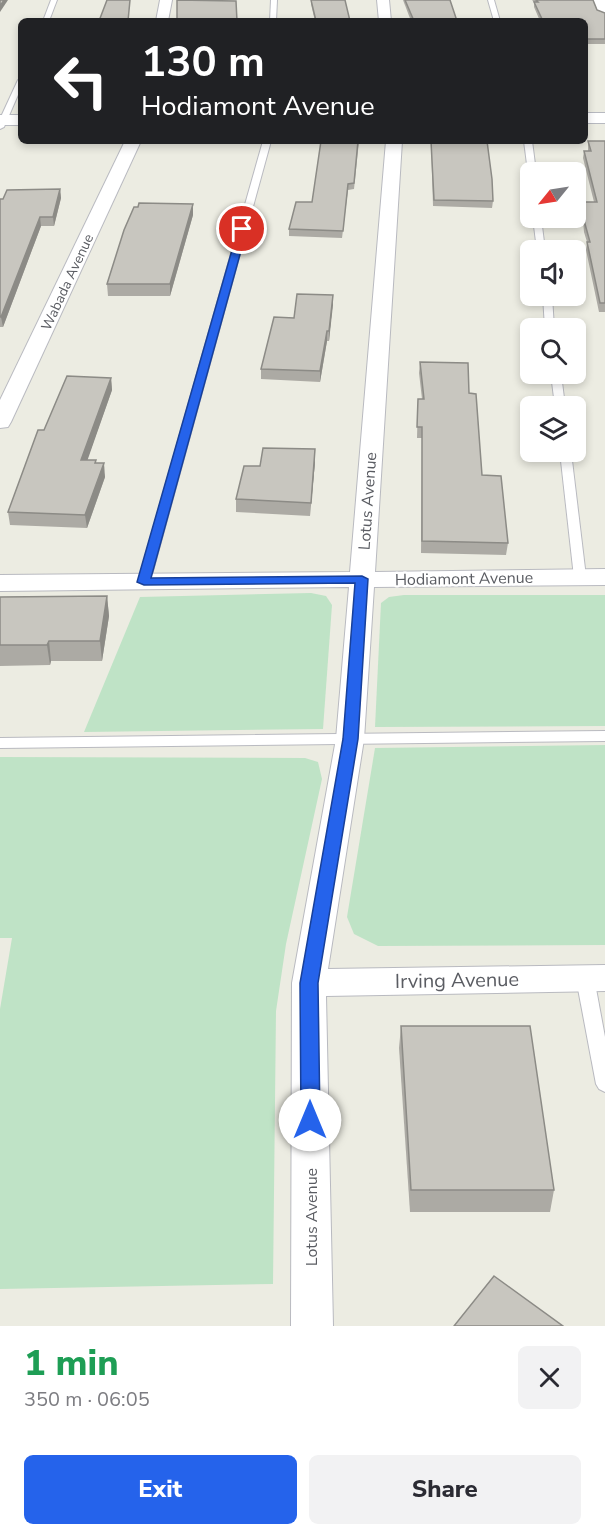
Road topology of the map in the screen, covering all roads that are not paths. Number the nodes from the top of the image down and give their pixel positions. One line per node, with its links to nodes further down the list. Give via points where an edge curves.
1 (54, 0): 8 (lane)
2 (166, 0): 9 (street)
3 (274, 0): 10 (lane)
4 (383, 0): 11 (street)
5 (491, 0): 12 (lane)
6 (599, 0): 7 (street)
7 (605, 14)
8 (47, 18)
9 (163, 18)
10 (273, 18)
11 (385, 18)
12 (496, 18)
13 (18, 88): 16 (lane)
14 (588, 118): 15 (street)
15 (605, 118)
16 (6, 122)
17 (133, 144): 22 (street, Wabada Avenue)
18 (266, 144): 27 (lane)
19 (394, 144): 26 (street, Lotus Avenue)
20 (528, 144): 21 (lane)
21 (531, 162)
22 (0, 423)
23 (566, 462): 24 (lane)
24 (580, 577): 25 (street, Hodiamont Avenue); 26 (street, Hodiamont Avenue)
25 (605, 577)
26 (362, 579): 27 (street, Hodiamont Avenue); 30 (street, Lotus Avenue)
27 (144, 582): 28 (street, Hodiamont Avenue)
28 (0, 583)
29 (605, 736): 30 (lane)
30 (350, 739): 31 (lane); 33 (street, Lotus Avenue)
31 (0, 743)
32 (595, 978): 33 (street, Irving Avenue); 34 (lane)
33 (309, 983): 35 (street, Lotus Avenue)
34 (605, 1084)
35 (312, 1326)

